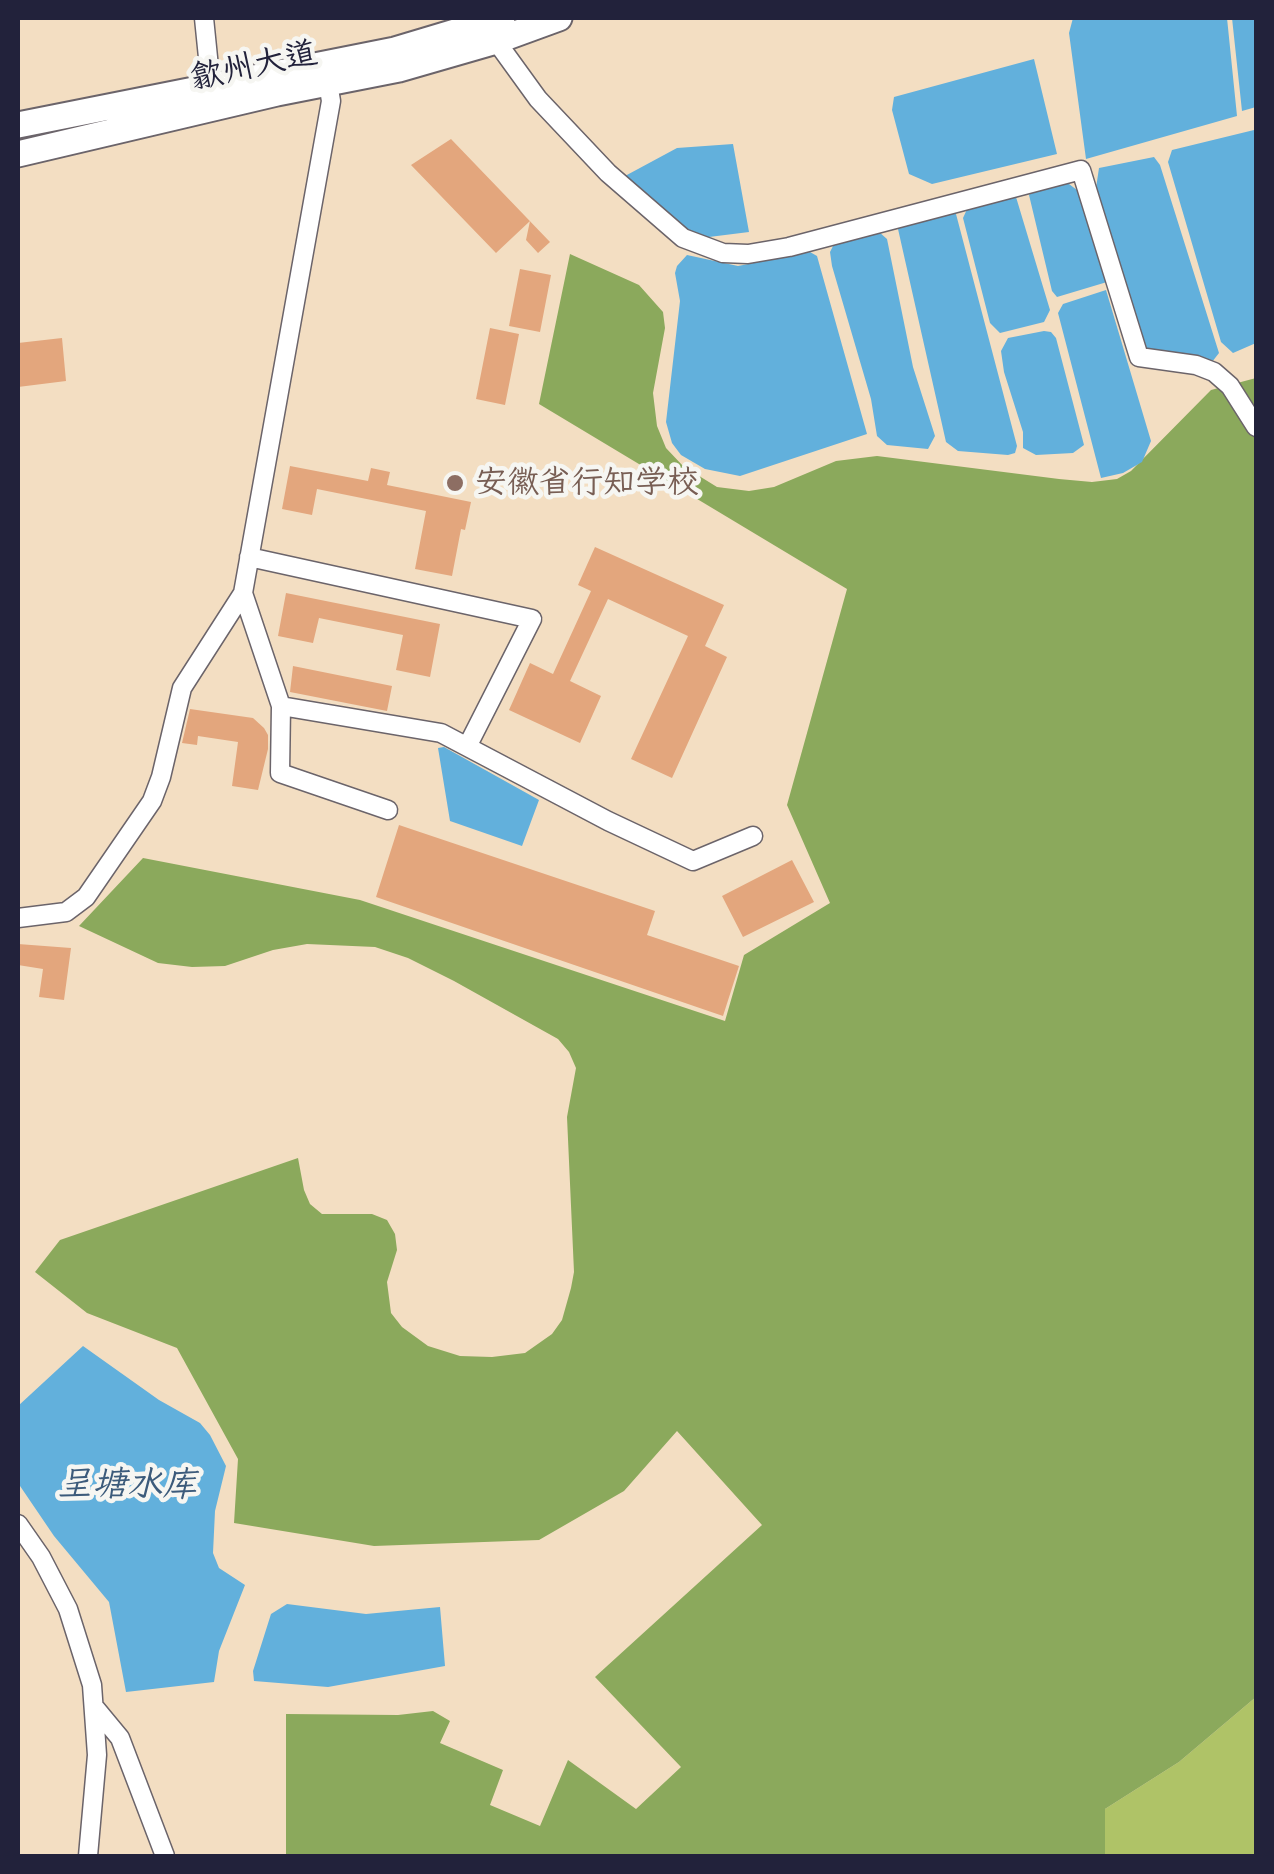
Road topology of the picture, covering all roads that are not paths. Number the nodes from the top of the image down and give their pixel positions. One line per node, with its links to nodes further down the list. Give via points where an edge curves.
1 (204, 18): 5 (street)
2 (558, 18): 3 (highway, 歙州大道)
3 (499, 29): 4 (highway, 歙州大道, via 399,69); 5 (highway, 歙州大道); 8 (street, via 538,100 618,183 683,238 723,253 789,247 1081,170 1139,358 1214,372)
4 (328, 83): 7 (highway, 歙州大道); 9 (street, via 331,102)
5 (211, 87): 6 (highway, 歙州大道)
6 (18, 125)
7 (18, 154)
8 (1256, 427)
9 (249, 557): 10 (street); 12 (street, via 532,619)
10 (243, 593): 11 (street); 15 (street, via 182,688 152,801 86,897 57,914)
11 (281, 706): 12 (street, via 441,733); 13 (street, via 280,772)
12 (468, 745): 14 (street, via 692,861)
13 (388, 810)
14 (753, 836)
15 (18, 918)
16 (18, 1524): 17 (street, via 68,1609)
17 (95, 1708): 18 (street); 19 (street, via 120,1738)
18 (88, 1856)
19 (164, 1856)

